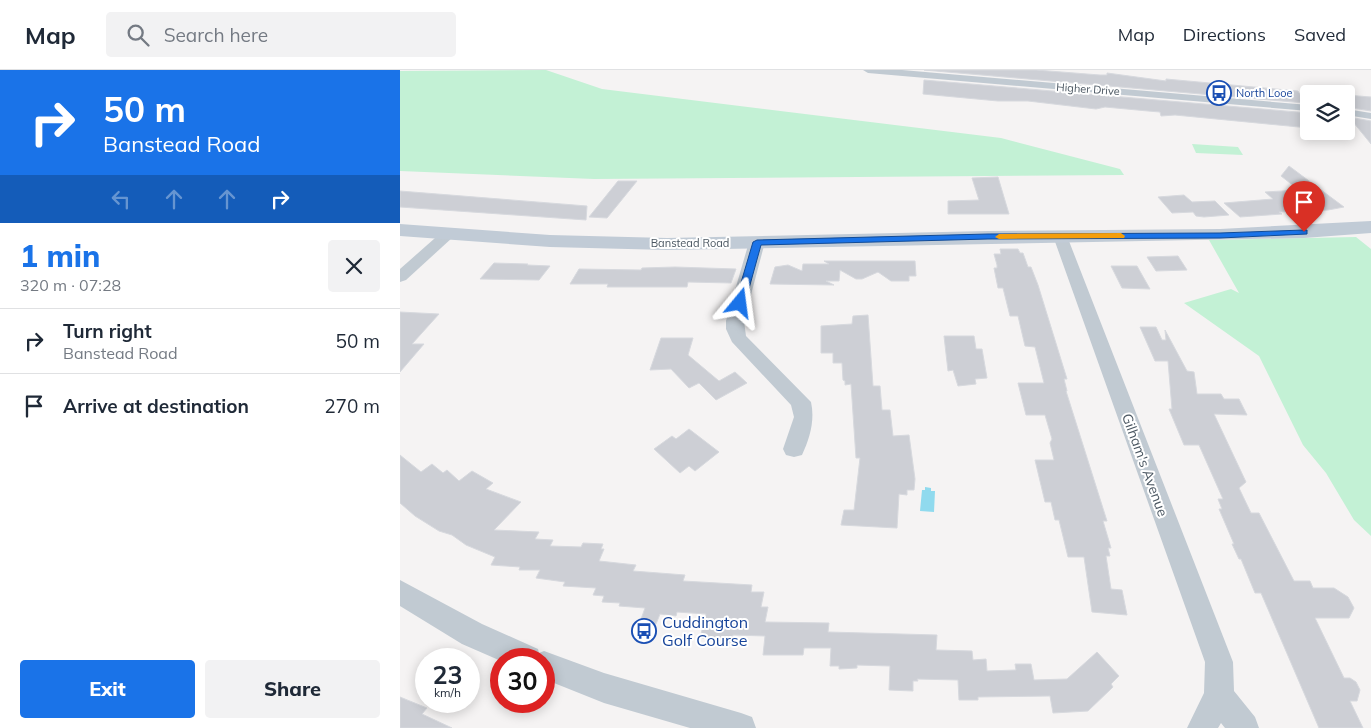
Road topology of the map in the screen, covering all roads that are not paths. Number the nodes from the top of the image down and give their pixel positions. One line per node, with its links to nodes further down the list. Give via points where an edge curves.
1 (868, 70): 2 (street, Higher Drive)
2 (1300, 107)
3 (1355, 113): 4 (street)
4 (1371, 116)
5 (1371, 227): 8 (street, Banstead Road, via 1265,234)
6 (400, 230): 7 (street, Banstead Road)
7 (448, 234): 9 (street, Banstead Road, via 614,243); 10 (street)
8 (1060, 236): 9 (street, Banstead Road); 15 (street, Gilham's Avenue, via 1219,662)
9 (757, 242): 11 (street, via 734,329 738,338 801,402 804,417)
10 (400, 277)
11 (794, 449)
12 (400, 592): 13 (street, via 472,634)
13 (503, 648)
14 (555, 669): 16 (street, via 604,688)
15 (1219, 696): 17 (street, Gilham's Avenue); 18 (street)
16 (740, 728)
17 (1202, 728)
18 (1244, 728)

